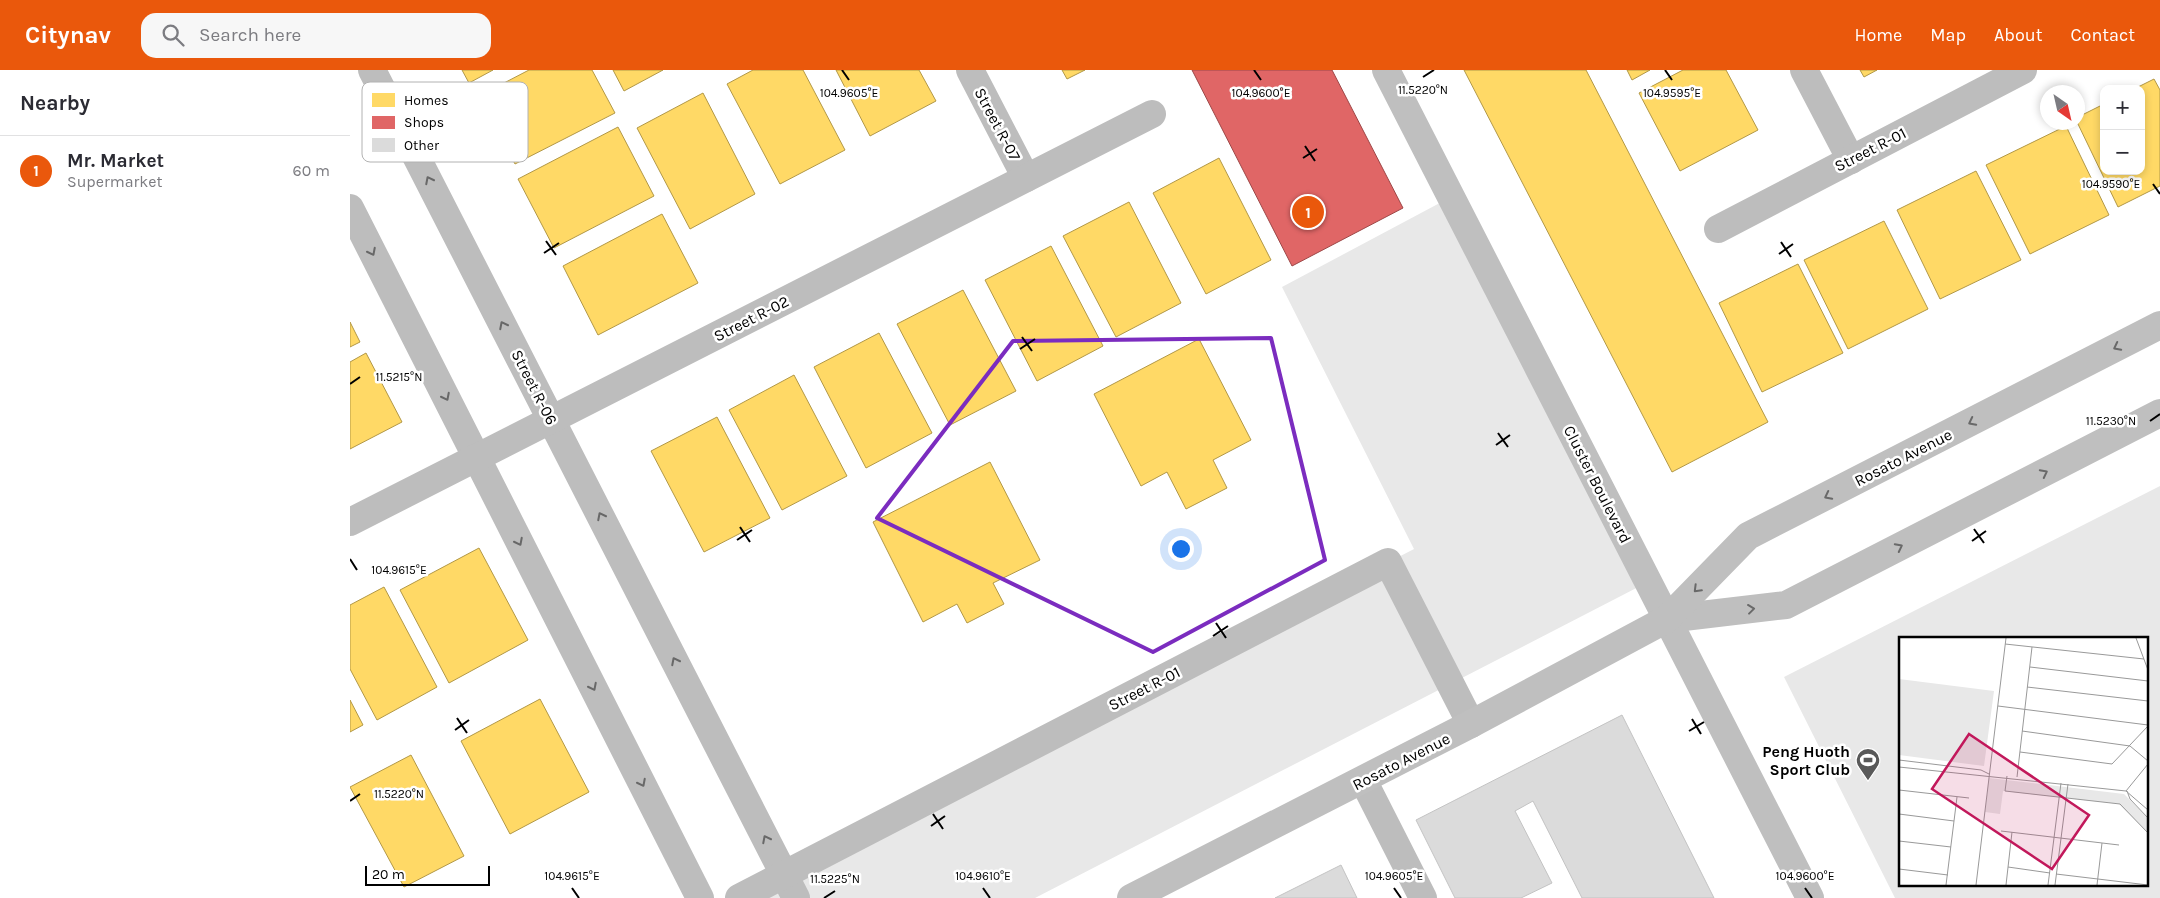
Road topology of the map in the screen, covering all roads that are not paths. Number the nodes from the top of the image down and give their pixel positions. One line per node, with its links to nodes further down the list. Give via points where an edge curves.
1 (372, 70): 6 (street, Street R-06, one-way to 1)
2 (970, 70): 10 (street, Street R-07)
3 (1386, 70): 18 (street, Cluster Boulevard)
4 (1804, 70): 8 (street)
5 (2023, 70): 8 (street, Street R-01)
6 (378, 82)
7 (1152, 114): 10 (street, Street R-02)
8 (1850, 160): 12 (street, Street R-01)
9 (419, 162): 15 (street, Street R-06, one-way to 9)
10 (1026, 178): 15 (street, Street R-02)
11 (350, 208): 16 (street, one-way to 16)
12 (1718, 229)
13 (2160, 325): 18 (street, Rosato Avenue, one-way to 18, via 1748,536)
14 (2160, 414): 18 (street, Rosato Avenue, one-way to 14, via 1786,605)
15 (552, 420): 16 (street, Street R-02); 21 (street, Street R-06, one-way to 15)
16 (477, 458): 17 (street, Street R-02); 22 (street, one-way to 22)
17 (350, 522)
18 (1667, 619): 19 (street, Rosato Avenue); 26 (street, Cluster Boulevard)
19 (1471, 724): 20 (street, Rosato Avenue); 21 (street, Street R-01, via 1388,562)
20 (1362, 780): 24 (street, Rosato Avenue); 25 (street)
21 (790, 886): 23 (street, Street R-01)
22 (700, 898)
23 (739, 898)
24 (1132, 898)
25 (1423, 898)
26 (1810, 898)

